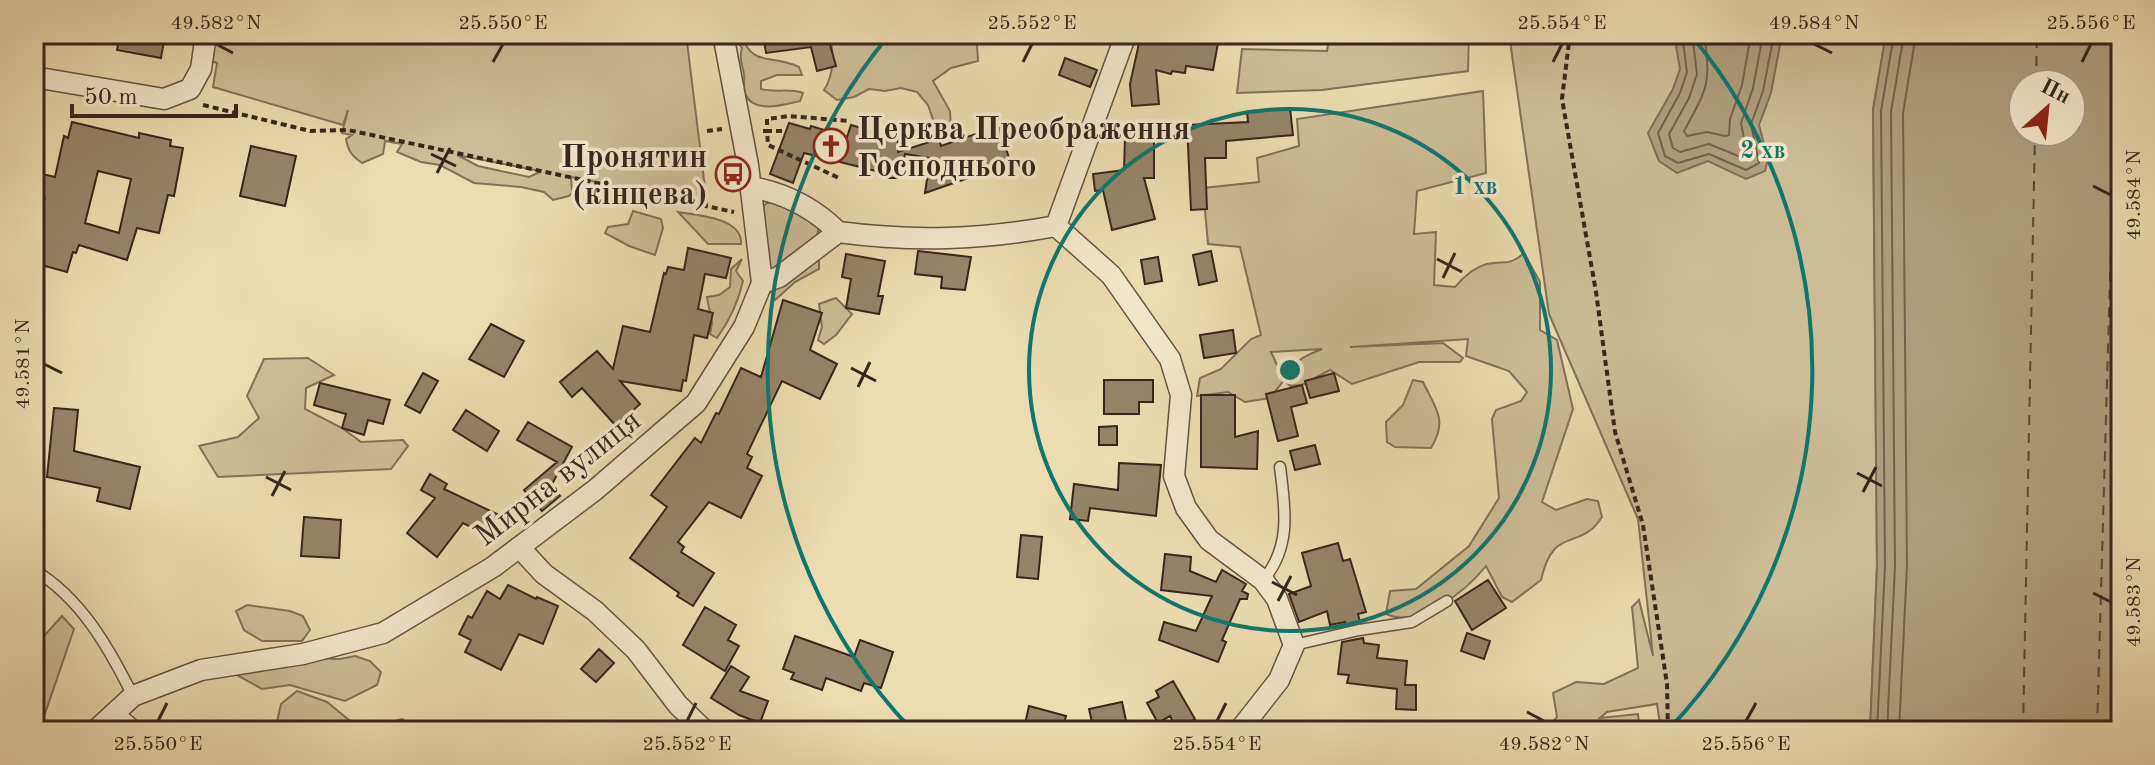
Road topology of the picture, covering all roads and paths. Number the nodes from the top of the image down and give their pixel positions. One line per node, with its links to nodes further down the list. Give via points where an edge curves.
1 (206, 34): 6 (street, via 196,79 190,89)
2 (723, 34): 12 (street, Мирна вулиця)
3 (1126, 34): 14 (street)
4 (1570, 34): 29 (path, via 1562,99 1615,432 1643,525 1667,684)
5 (34, 77): 6 (street, via 122,94 164,99)
6 (174, 95): 13 (path, via 310,131 348,130)
7 (849, 121): 8 (path, via 789,116 767,119)
8 (767, 131): 9 (path); 10 (path); 11 (path, via 768,145)
9 (782, 131)
10 (754, 132)
11 (839, 178)
12 (751, 187): 15 (street, via 777,192 824,218); 16 (street, Мирна вулиця)
13 (738, 213)
14 (1056, 226): 15 (street, via 999,236 890,239); 20 (street, via 1111,275 1170,359 1181,395 1174,476 1186,508 1209,540)
15 (838, 232): 16 (street, via 779,277)
16 (762, 283): 18 (street, Мирна вулиця, via 744,327 696,403)
17 (1280, 467): 20 (lane, via 1285,533 1274,567)
18 (519, 547): 23 (street, Мирна вулиця, via 383,633 303,654 201,670); 27 (street, via 636,650)
19 (34, 570): 23 (lane, via 78,608 112,653)
20 (1263, 580): 22 (street, via 1277,599)
21 (1447, 601): 22 (lane, via 1412,622)
22 (1294, 645): 28 (street, via 1279,680)
23 (133, 696): 24 (street, Мирна вулиця)
24 (114, 715): 25 (street, Мирна вулиця); 26 (street)
25 (95, 731)
26 (133, 731)
27 (705, 731)
28 (1239, 731)
29 (1668, 731)

